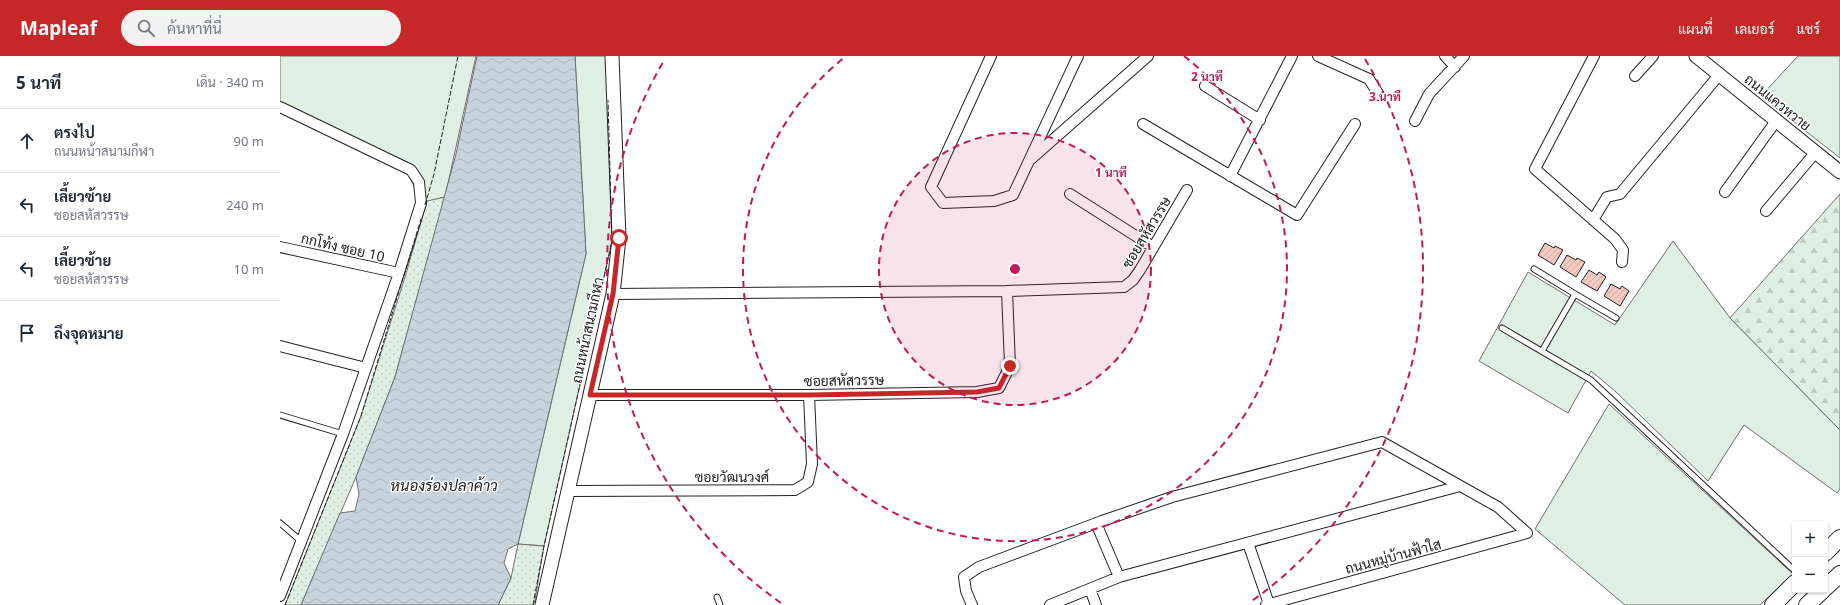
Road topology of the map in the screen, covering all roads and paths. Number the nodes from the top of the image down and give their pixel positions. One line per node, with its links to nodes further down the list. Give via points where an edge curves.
1 (612, 56): 38 (street, ถนนหน้าสนามกีฬา, via 619,238)
2 (992, 56): 24 (street, via 931,187 943,203 994,201 1013,195)
3 (1078, 56): 24 (street)
4 (1148, 56): 24 (street)
5 (1292, 56): 18 (street)
6 (1318, 56): 16 (street, via 1369,79)
7 (1445, 56): 12 (street)
8 (1464, 56): 12 (street)
9 (1594, 56): 31 (street, via 1535,170)
10 (1653, 56): 14 (street)
11 (1696, 56): 13 (street, ถนนแควหวาย)
12 (1455, 67): 19 (street, via 1429,94)
13 (1719, 75): 20 (street, ถนนแควหวาย); 31 (street, via 1620,194 1607,197)
14 (1635, 76)
15 (1205, 86): 18 (street)
16 (1379, 95)
17 (280, 107): 36 (street, via 410,170 419,182 421,203)
18 (1260, 120): 26 (street)
19 (1415, 121)
20 (1776, 121): 23 (street, ถนนแควหวาย); 28 (street)
21 (1143, 124): 26 (street)
22 (1355, 124): 26 (street, via 1297,216)
23 (1815, 153): 25 (street, ถนนแควหวาย); 30 (street)
24 (1028, 162)
25 (1840, 172)
26 (1230, 176)
27 (1187, 190): 33 (street, ซอยสหัสวรรษ)
28 (1725, 192)
29 (1070, 194): 33 (street)
30 (1766, 211)
31 (1593, 220): 34 (street, via 1615,239 1623,250)
32 (280, 247): 36 (street, กกโท้ง ซอย 10)
33 (1153, 247): 37 (street, ซอยสหัสวรรษ, via 1133,280 1124,287)
34 (1622, 262)
35 (1534, 269): 39 (lane)
36 (400, 274): 44 (street)
37 (1007, 291): 38 (street, ซอยสหัสวรรษ); 46 (street, ซอยสหัสวรรษ, via 1010,366 999,388 977,392)
38 (613, 294): 45 (street, ถนนหน้าสนามกีฬา)
39 (1575, 294): 40 (lane); 43 (lane)
40 (1616, 318)
41 (1502, 328): 43 (lane)
42 (280, 346): 44 (street)
43 (1542, 351): 57 (lane, via 1591,380)
44 (366, 368): 48 (street)
45 (590, 395): 46 (street, ซอยสหัสวรรษ); 50 (street, ถนนหน้าสนามกีฬา)
46 (809, 395): 50 (street, ซอยวัฒนวงศ์, via 812,464 808,482 795,490)
47 (280, 415): 48 (lane)
48 (343, 434): 54 (street)
49 (1460, 486): 51 (street, via 1382,442 1172,497); 55 (street); 66 (street, ถนนหมู่บ้านฟ้าใส, via 1498,507 1527,533)
50 (567, 491): 67 (street, ถนนหน้าสนามกีฬา)
51 (1096, 523): 59 (street); 69 (street, via 979,567 964,577)
52 (280, 524): 54 (lane)
53 (1840, 538): 56 (main road)
54 (302, 541): 64 (street)
55 (1248, 542): 59 (street); 66 (street)
56 (1828, 550)
57 (1792, 568)
58 (1840, 574): 60 (main road)
59 (1119, 577): 62 (street)
60 (1828, 585)
61 (1792, 586): 72 (main road)
62 (1090, 589): 70 (street); 71 (street)
63 (1820, 593): 73 (main road)
64 (280, 596)
65 (717, 597): 68 (lane)
66 (1267, 604)
67 (542, 605)
68 (720, 605)
69 (972, 605)
70 (1050, 605)
71 (1096, 605)
72 (1772, 605)
73 (1807, 605)

